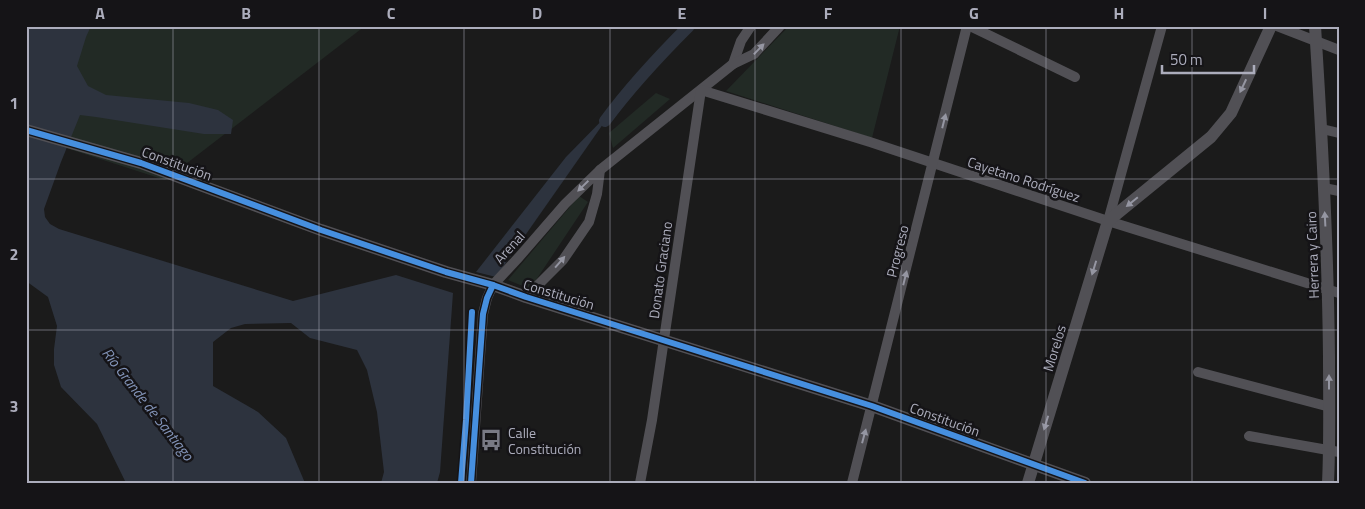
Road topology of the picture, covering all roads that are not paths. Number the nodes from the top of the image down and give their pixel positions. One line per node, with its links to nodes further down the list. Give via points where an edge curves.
1 (751, 26): 10 (street, via 741,41)
2 (780, 26): 10 (street, Arenal, one-way to 2, via 754,54)
3 (969, 26): 11 (street); 16 (street, Progreso, one-way to 3)
4 (1162, 26): 20 (street, Morelos)
5 (1271, 26): 20 (street, one-way to 20, via 1231,113 1211,137)
6 (1277, 26): 8 (street)
7 (1315, 26): 8 (street, Herrera y Cairo)
8 (1316, 41): 9 (street); 13 (street, Herrera y Cairo)
9 (1339, 50)
10 (733, 64): 12 (street, Arenal)
11 (1075, 77)
12 (701, 90): 16 (street, Cayetano Rodríguez); 17 (street, Arenal); 24 (street, Donato Graciano)
13 (1322, 129): 15 (street); 18 (street, Herrera y Cairo)
14 (26, 130): 21 (street, Constitución, via 141,163 321,230)
15 (1339, 133)
16 (934, 163): 20 (street, Cayetano Rodríguez); 26 (street, Progreso, one-way to 16)
17 (600, 170): 21 (street, Arenal, one-way to 21, via 564,204); 23 (street, one-way to 17, via 563,260 589,222)
18 (1324, 188): 19 (street); 22 (street, Herrera y Cairo, one-way to 18)
19 (1339, 191)
20 (1108, 221): 22 (street, Cayetano Rodríguez); 30 (street, Morelos, one-way to 30)
21 (493, 285): 23 (street, Constitución); 31 (street, Arenal, via 483,314)
22 (1334, 291): 27 (street, Herrera y Cairo, one-way to 22)
23 (526, 297): 24 (street, Constitución)
24 (664, 339): 26 (street, Constitución); 32 (street, Donato Graciano)
25 (1198, 372): 27 (street)
26 (872, 406): 30 (street, Constitución); 33 (street, Progreso, one-way to 26)
27 (1330, 407): 29 (street, Herrera y Cairo)
28 (1249, 436): 29 (street)
29 (1334, 452): 36 (street, Herrera y Cairo)
30 (1034, 465): 34 (street, Morelos); 35 (street, Constitución)
31 (471, 483)
32 (640, 483)
33 (852, 483)
34 (1028, 483)
35 (1085, 483)
36 (1328, 483)

